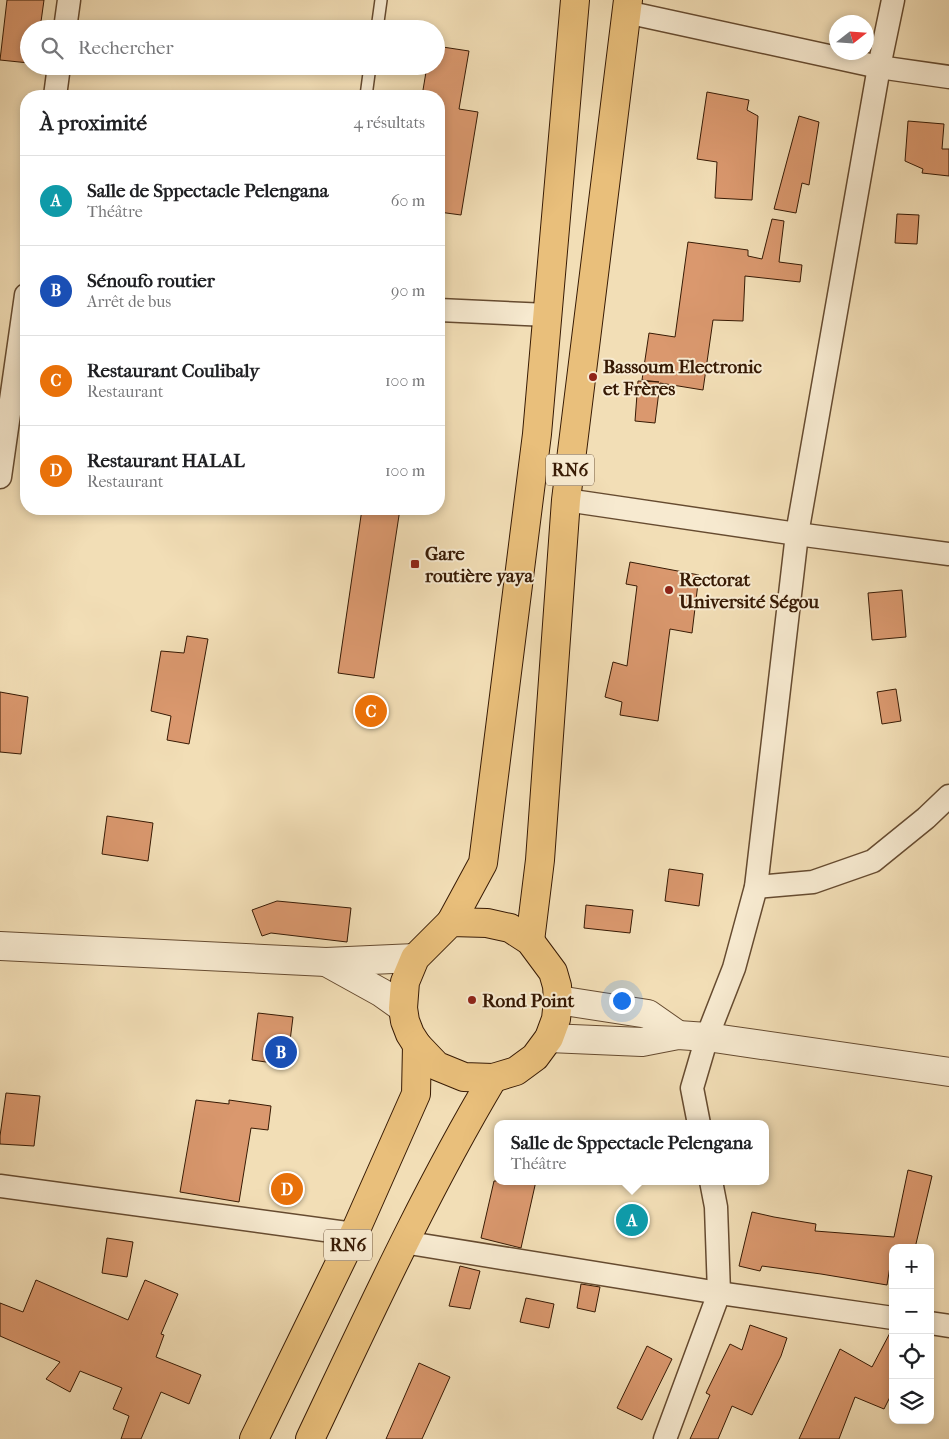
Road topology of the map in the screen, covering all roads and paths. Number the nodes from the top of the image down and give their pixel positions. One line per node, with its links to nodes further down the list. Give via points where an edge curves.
1 (69, 0): 6 (street)
2 (381, 0): 7 (lane)
3 (575, 0): 15 (highway, RN6)
4 (893, 0): 8 (street)
5 (627, 6): 8 (street); 18 (highway, RN6)
6 (66, 20)
7 (378, 20)
8 (879, 67): 11 (street); 19 (street)
9 (58, 75): 12 (street)
10 (369, 75): 13 (lane)
11 (949, 77)
12 (56, 90)
13 (367, 90)
14 (445, 310): 15 (street)
15 (548, 315): 23 (highway, RN6, via 537,434 483,863)
16 (20, 378): 17 (street)
17 (0, 477)
18 (566, 500): 19 (street); 24 (highway, RN6, via 540,860)
19 (797, 534): 20 (street); 22 (street)
20 (949, 554)
21 (949, 796): 22 (street, via 873,861 813,882)
22 (756, 887): 31 (street, via 734,968)
23 (451, 922): 24 (highway, via 487,923 510,928); 26 (highway)
24 (530, 941): 28 (highway, via 553,972)
25 (0, 946): 27 (street)
26 (415, 958): 27 (street); 29 (highway, via 405,982)
27 (326, 962): 29 (street)
28 (558, 1000): 30 (street, via 648,1014); 32 (highway)
29 (403, 1008): 33 (highway)
30 (678, 1035): 31 (street); 32 (street, via 642,1042)
31 (707, 1037): 34 (street); 36 (street, via 692,1088)
32 (549, 1038): 35 (highway, via 529,1062 516,1071)
33 (416, 1045): 35 (highway, via 437,1066 464,1077); 39 (highway, RN6, via 416,1094)
34 (949, 1072)
35 (493, 1078): 40 (highway, RN6)
36 (698, 1120)
37 (712, 1185): 41 (street, via 716,1207)
38 (0, 1186): 39 (street)
39 (354, 1234): 45 (highway, RN6)
40 (403, 1242): 41 (street); 46 (highway, RN6)
41 (719, 1293): 42 (street); 47 (street)
42 (889, 1317)
43 (934, 1324): 44 (street)
44 (949, 1326)
45 (254, 1439)
46 (310, 1439)
47 (665, 1439)

